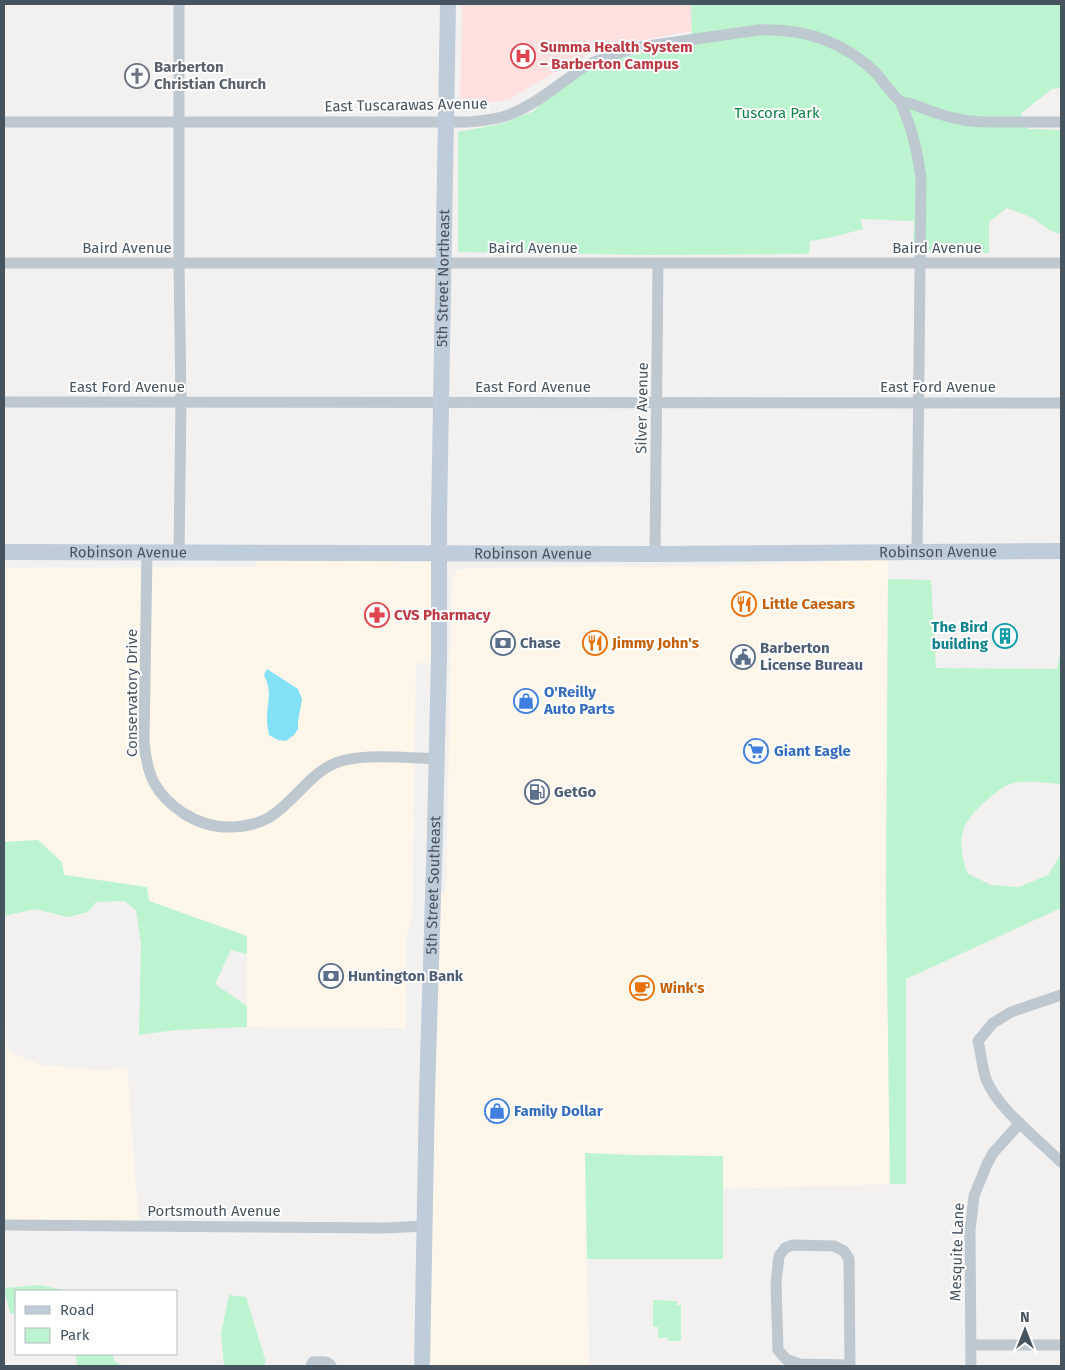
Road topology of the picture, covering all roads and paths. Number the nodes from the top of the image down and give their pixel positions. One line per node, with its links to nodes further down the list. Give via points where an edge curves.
1 (180, 4): 5 (street)
2 (448, 4): 6 (main road, 5th Street Northeast)
3 (900, 101): 6 (street, East Tuscarawas Avenue, via 873,71 834,43 793,31 767,30 625,51 584,67 529,106 515,112 488,120); 7 (street, via 961,120); 12 (street, via 914,140 921,178)
4 (4, 122): 5 (street, East Tuscarawas Avenue)
5 (180, 122): 6 (street, East Tuscarawas Avenue); 9 (street)
6 (445, 122): 10 (main road, 5th Street Northeast)
7 (1061, 122)
8 (4, 263): 9 (street, Baird Avenue)
9 (179, 263): 10 (street, Baird Avenue); 15 (street)
10 (443, 263): 11 (street, Baird Avenue); 16 (main road, 5th Street Northeast)
11 (658, 263): 12 (street, Baird Avenue); 17 (street, Silver Avenue)
12 (920, 263): 13 (street, Baird Avenue); 18 (street)
13 (1061, 263)
14 (4, 402): 15 (street, East Ford Avenue)
15 (181, 402): 16 (street, East Ford Avenue); 23 (street)
16 (441, 402): 17 (street, East Ford Avenue); 25 (main road, 5th Street Northeast)
17 (656, 402): 18 (street, East Ford Avenue); 26 (street, Silver Avenue)
18 (919, 402): 19 (street, East Ford Avenue); 24 (street)
19 (1061, 403)
20 (1061, 551): 24 (main road, Robinson Avenue)
21 (4, 552): 22 (main road, Robinson Avenue)
22 (147, 552): 23 (main road, Robinson Avenue); 27 (street, Conservatory Drive, via 146,759 150,777 161,793 189,817 207,824 238,827 270,817 316,775 345,760)
23 (179, 552): 25 (main road, Robinson Avenue)
24 (917, 552): 26 (main road, Robinson Avenue)
25 (439, 553): 26 (main road, Robinson Avenue); 27 (main road, 5th Street Southeast)
26 (655, 554)
27 (436, 759): 32 (main road, 5th Street Southeast)
28 (1061, 995): 29 (street, via 1011,1012 993,1023 978,1041 990,1088)
29 (1020, 1123): 30 (street); 33 (street, Mesquite Lane, via 993,1153 974,1196 970,1231)
30 (1061, 1162)
31 (4, 1225): 32 (street, Portsmouth Avenue)
32 (425, 1226): 37 (main road, 5th Street Southeast)
33 (971, 1345): 34 (street); 39 (street, Mesquite Lane)
34 (1061, 1345)
35 (311, 1366): 36 (street, via 313,1362 323,1361)
36 (331, 1366)
37 (422, 1366)
38 (850, 1366): 38 (street, via 849,1259 844,1251 834,1246 793,1245 785,1248 779,1256 776,1283 778,1350 786,1360 799,1364)
39 (971, 1366)

